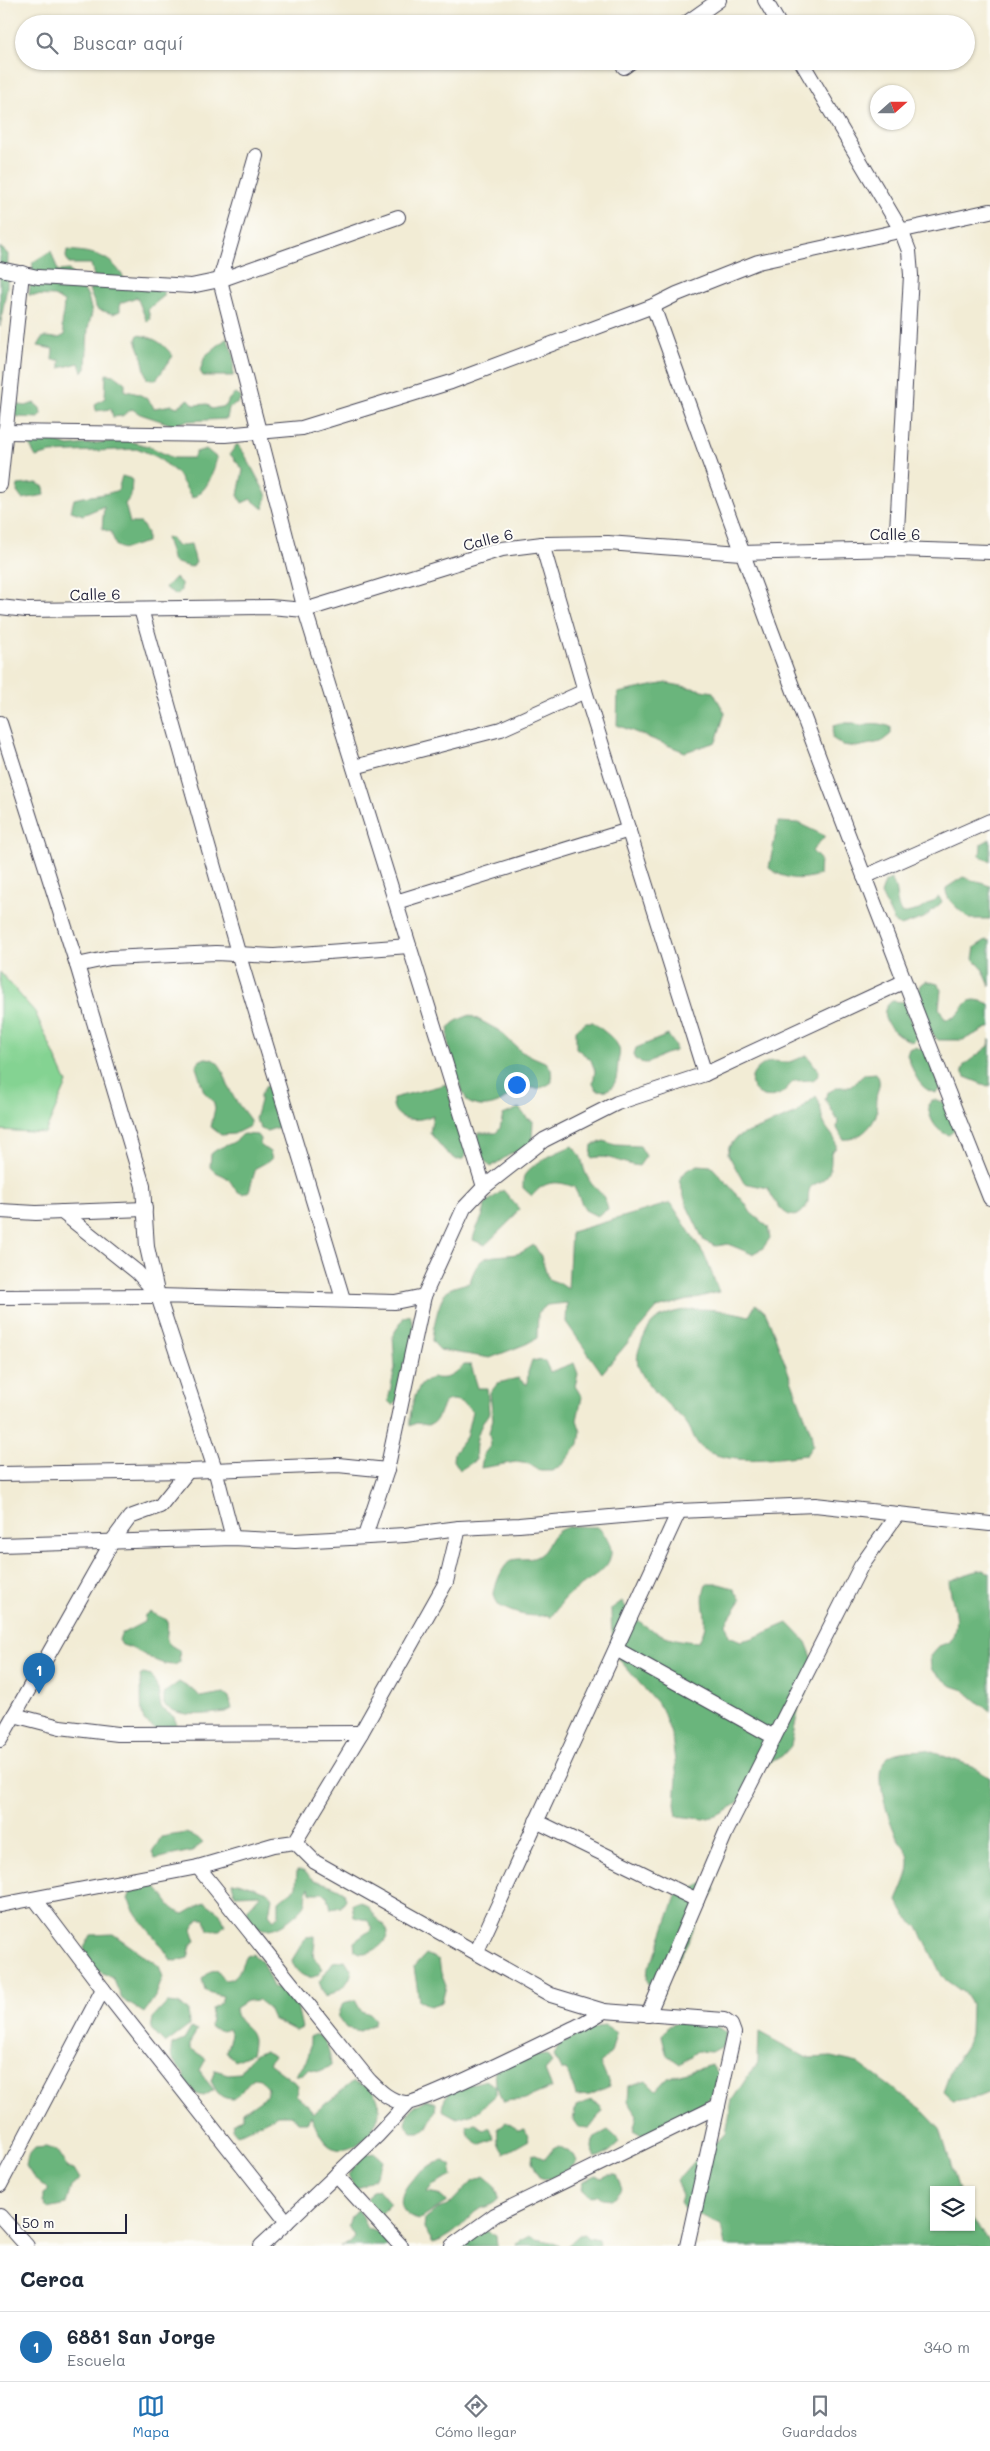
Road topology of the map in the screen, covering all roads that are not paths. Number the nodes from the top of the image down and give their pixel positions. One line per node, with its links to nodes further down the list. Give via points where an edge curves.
1 (719, 0): 3 (street)
2 (765, 0): 4 (street)
3 (698, 15)
4 (774, 15)
5 (806, 70): 9 (street)
6 (256, 156): 12 (street)
7 (990, 212): 9 (street)
8 (398, 217): 12 (street)
9 (901, 230): 13 (street, via 758,262); 18 (street, via 910,251 912,275)
10 (0, 269): 11 (street)
11 (22, 274): 12 (street, via 190,286); 14 (street)
12 (220, 280): 15 (street)
13 (653, 306): 15 (street, via 441,385 302,428); 20 (street)
14 (4, 432): 15 (street, via 226,435); 16 (street)
15 (260, 432): 23 (street)
16 (0, 485)
17 (542, 544): 20 (street, Calle 6, via 608,543); 23 (street, Calle 6, via 502,549); 24 (street)
18 (896, 549): 19 (street, Calle 6); 20 (street, Calle 6)
19 (990, 552)
20 (741, 553): 29 (street)
21 (0, 607): 22 (street, Calle 6, via 26,610)
22 (141, 609): 23 (street, Calle 6, via 270,607); 32 (street)
23 (305, 610): 26 (street)
24 (585, 691): 26 (street, via 501,729); 28 (street)
25 (0, 723): 33 (street)
26 (354, 767): 30 (street)
27 (990, 821): 29 (street)
28 (629, 830): 30 (street); 35 (street)
29 (864, 877): 34 (street)
30 (396, 902): 31 (street)
31 (409, 946): 32 (street); 36 (street)
32 (239, 956): 33 (street, via 216,953 110,958); 44 (street)
33 (77, 965): 38 (street, via 143,1186)
34 (903, 982): 35 (street); 37 (street)
35 (705, 1074): 36 (street, via 600,1111 544,1140)
36 (484, 1187): 43 (street, via 464,1208)
37 (990, 1198)
38 (145, 1209): 40 (street); 42 (street, via 147,1247)
39 (0, 1211): 40 (street)
40 (62, 1212): 42 (street, via 137,1272)
41 (0, 1296): 42 (street)
42 (158, 1296): 44 (street); 45 (street)
43 (424, 1296): 44 (street, via 395,1302); 46 (street)
44 (343, 1299)
45 (215, 1469): 46 (street, via 338,1465); 47 (street); 54 (street)
46 (387, 1470): 53 (street)
47 (188, 1471): 48 (street); 55 (street, via 160,1506 130,1517)
48 (0, 1474)
49 (679, 1511): 50 (street, via 815,1505); 52 (street); 57 (street)
50 (897, 1514): 51 (street); 60 (street, via 861,1566)
51 (990, 1524)
52 (459, 1528): 53 (street); 59 (street, via 446,1582)
53 (365, 1536): 54 (street, via 295,1540)
54 (233, 1538): 55 (street)
55 (113, 1540): 56 (street); 58 (street)
56 (0, 1545)
57 (616, 1649): 60 (street); 62 (street)
58 (14, 1715): 59 (street, via 60,1727 118,1734); 61 (street)
59 (361, 1733): 63 (street)
60 (774, 1737): 66 (street, via 726,1832)
61 (0, 1740)
62 (536, 1822): 66 (street); 68 (street)
63 (295, 1842): 64 (street, via 273,1845); 68 (street, via 315,1862)
64 (198, 1867): 65 (street); 72 (street, via 368,2079 385,2096)
65 (36, 1899): 67 (street); 69 (street)
66 (697, 1900): 71 (street)
67 (0, 1905)
68 (477, 1952): 70 (street, via 551,1995)
69 (103, 1989): 75 (street); 77 (street)
70 (604, 2012): 71 (street); 72 (street)
71 (648, 2015): 73 (street, via 724,2020 731,2025 734,2033)
72 (406, 2104): 74 (street)
73 (718, 2106): 81 (street, via 495,2215); 82 (street)
74 (336, 2175): 77 (street); 80 (street)
75 (0, 2185)
76 (0, 2216): 78 (street)
77 (286, 2222): 79 (street)
78 (27, 2246)
79 (261, 2246)
80 (401, 2246)
81 (452, 2246)
82 (687, 2246)

